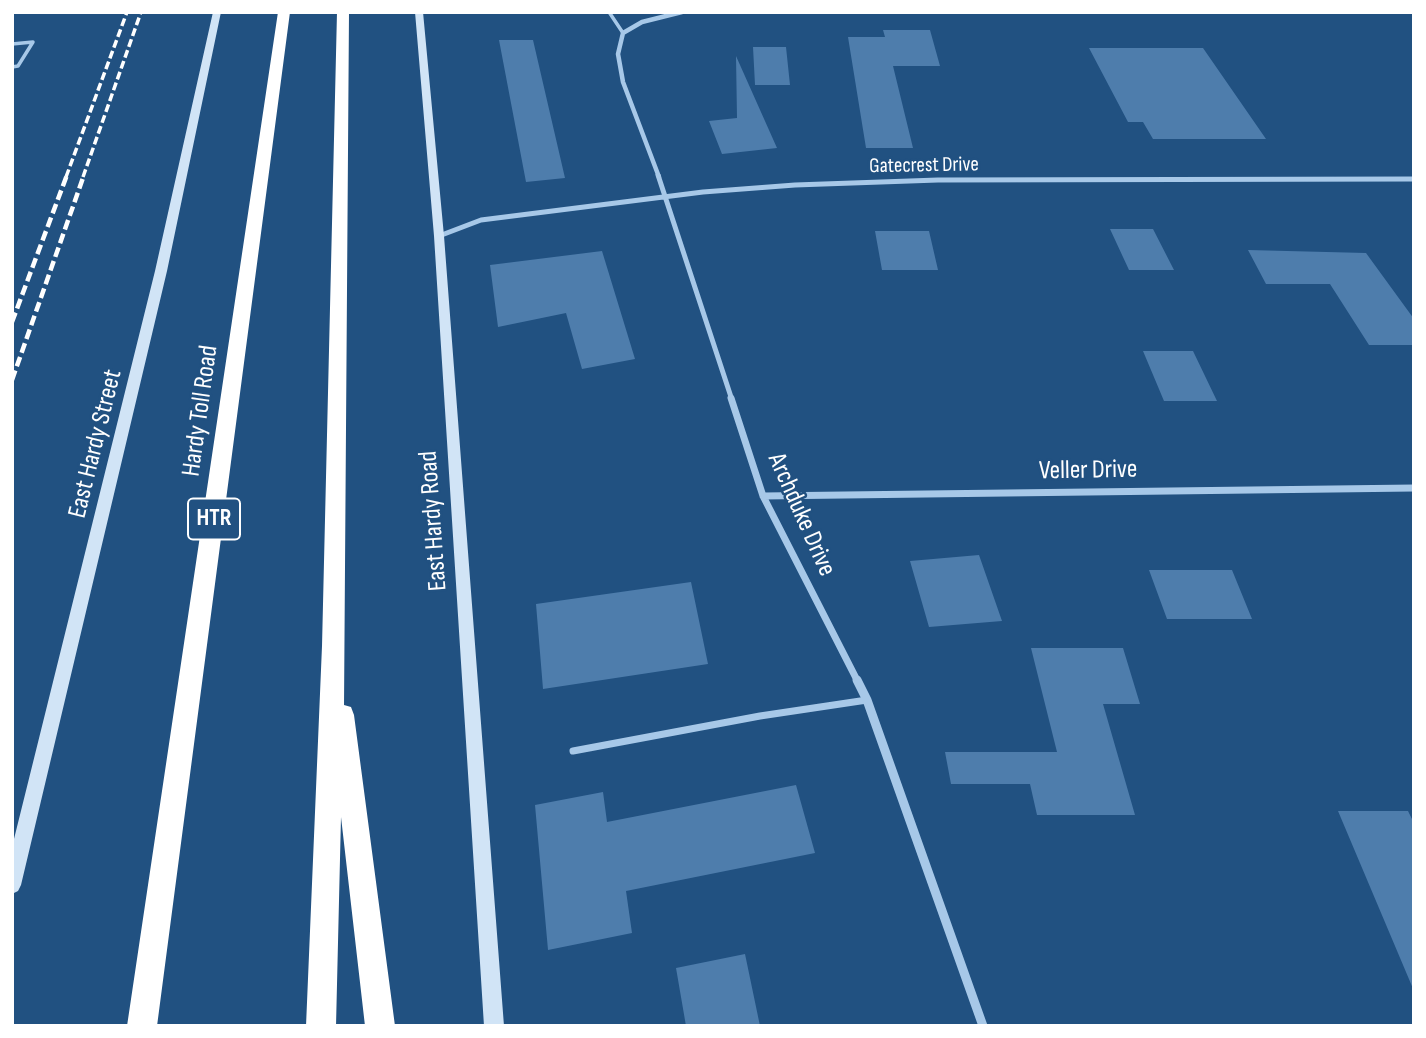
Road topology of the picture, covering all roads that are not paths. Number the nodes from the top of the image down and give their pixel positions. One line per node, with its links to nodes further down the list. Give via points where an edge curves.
1 (217, 12): 18 (main road, East Hardy Street, via 161,271)
2 (284, 12): 19 (highway, Hardy Toll Road / HTR)
3 (343, 12): 15 (highway)
4 (419, 12): 12 (main road, East Hardy Road)
5 (609, 12): 7 (lane)
6 (682, 12): 7 (street, via 642,22)
7 (623, 33): 11 (street, Archduke Drive, via 618,54 623,82)
8 (12, 44): 9 (lane, via 33,42 18,66)
9 (12, 67)
10 (1414, 178): 11 (street, Gatecrest Drive, via 938,180 795,185)
11 (667, 198): 12 (street, Gatecrest Drive, via 481,220); 14 (street, Archduke Drive)
12 (439, 236): 22 (main road, East Hardy Road)
13 (1414, 488): 14 (street, Veller Drive)
14 (763, 496): 16 (street, Archduke Drive)
15 (334, 646): 20 (highway); 21 (highway)
16 (867, 700): 17 (lane); 23 (street, Archduke Drive)
17 (573, 751)
18 (12, 885)
19 (142, 1026)
20 (321, 1026)
21 (380, 1026)
22 (494, 1026)
23 (984, 1026)

